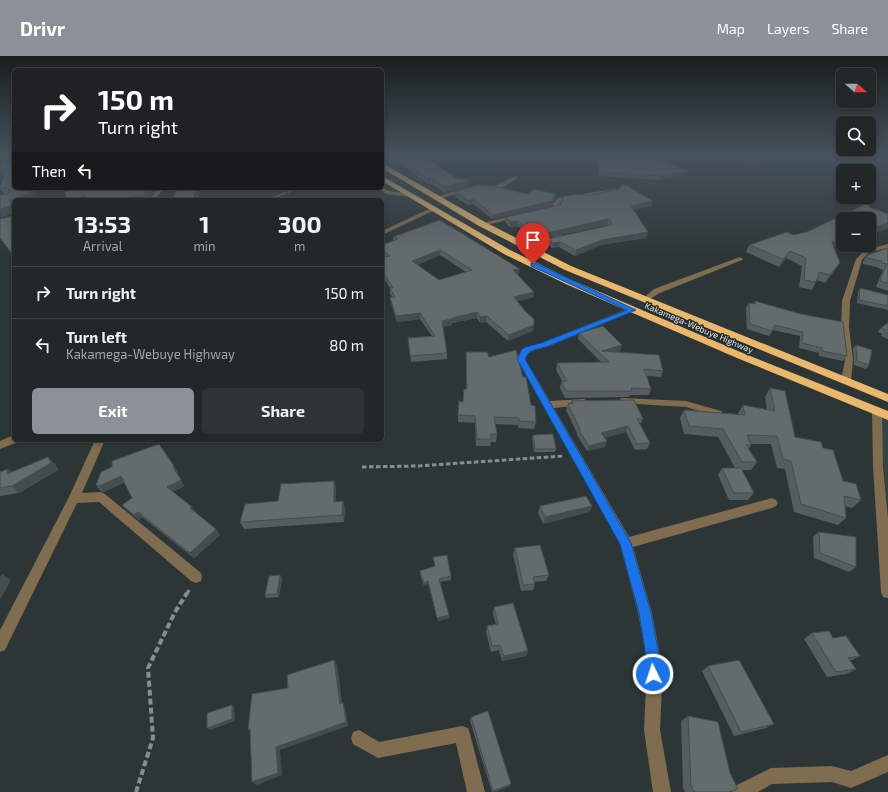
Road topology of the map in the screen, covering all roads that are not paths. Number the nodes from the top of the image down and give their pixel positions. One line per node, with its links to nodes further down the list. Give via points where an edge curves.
1 (398, 188): 6 (highway, Kakamega-Webuye Highway)
2 (420, 188): 7 (highway, Kakamega-Webuye Highway)
3 (470, 188): 7 (street)
4 (384, 190): 6 (street, via 388,193)
5 (616, 191): 9 (street, via 564,198 558,201 557,208)
6 (410, 195): 8 (highway, Kakamega-Webuye Highway)
7 (436, 198): 11 (highway, Kakamega-Webuye Highway)
8 (433, 209): 12 (street); 18 (highway, Kakamega-Webuye Highway, via 507,252)
9 (538, 212)
10 (525, 215): 11 (street)
11 (482, 224): 14 (highway, Kakamega-Webuye Highway)
12 (384, 232)
13 (569, 235): 14 (street)
14 (524, 246): 17 (highway, Kakamega-Webuye Highway, via 568,268)
15 (888, 246): 19 (street, via 867,251 859,259 846,301 845,327 849,360)
16 (740, 260): 17 (street, via 657,291)
17 (645, 300): 19 (highway, Kakamega-Webuye Highway)
18 (633, 310): 23 (street, via 524,351 521,359); 25 (highway, Kakamega-Webuye Highway)
19 (846, 381): 20 (highway, Kakamega-Webuye Highway)
20 (888, 398)
21 (593, 401): 23 (street)
22 (614, 401): 24 (street, via 686,404)
23 (548, 405): 31 (street)
24 (718, 413)
25 (883, 414): 33 (street, via 878,466)
26 (12, 440): 28 (street)
27 (99, 442): 29 (street)
28 (0, 445)
29 (74, 498): 32 (street, via 100,497); 34 (street)
30 (772, 503): 31 (street)
31 (626, 543): 38 (street, via 652,650 652,730)
32 (196, 578)
33 (888, 592)
34 (0, 645)
35 (359, 738): 37 (street, via 378,750 462,734)
36 (888, 763): 39 (street, via 851,780 832,774 771,776)
37 (476, 792)
38 (662, 792)
39 (741, 792)

